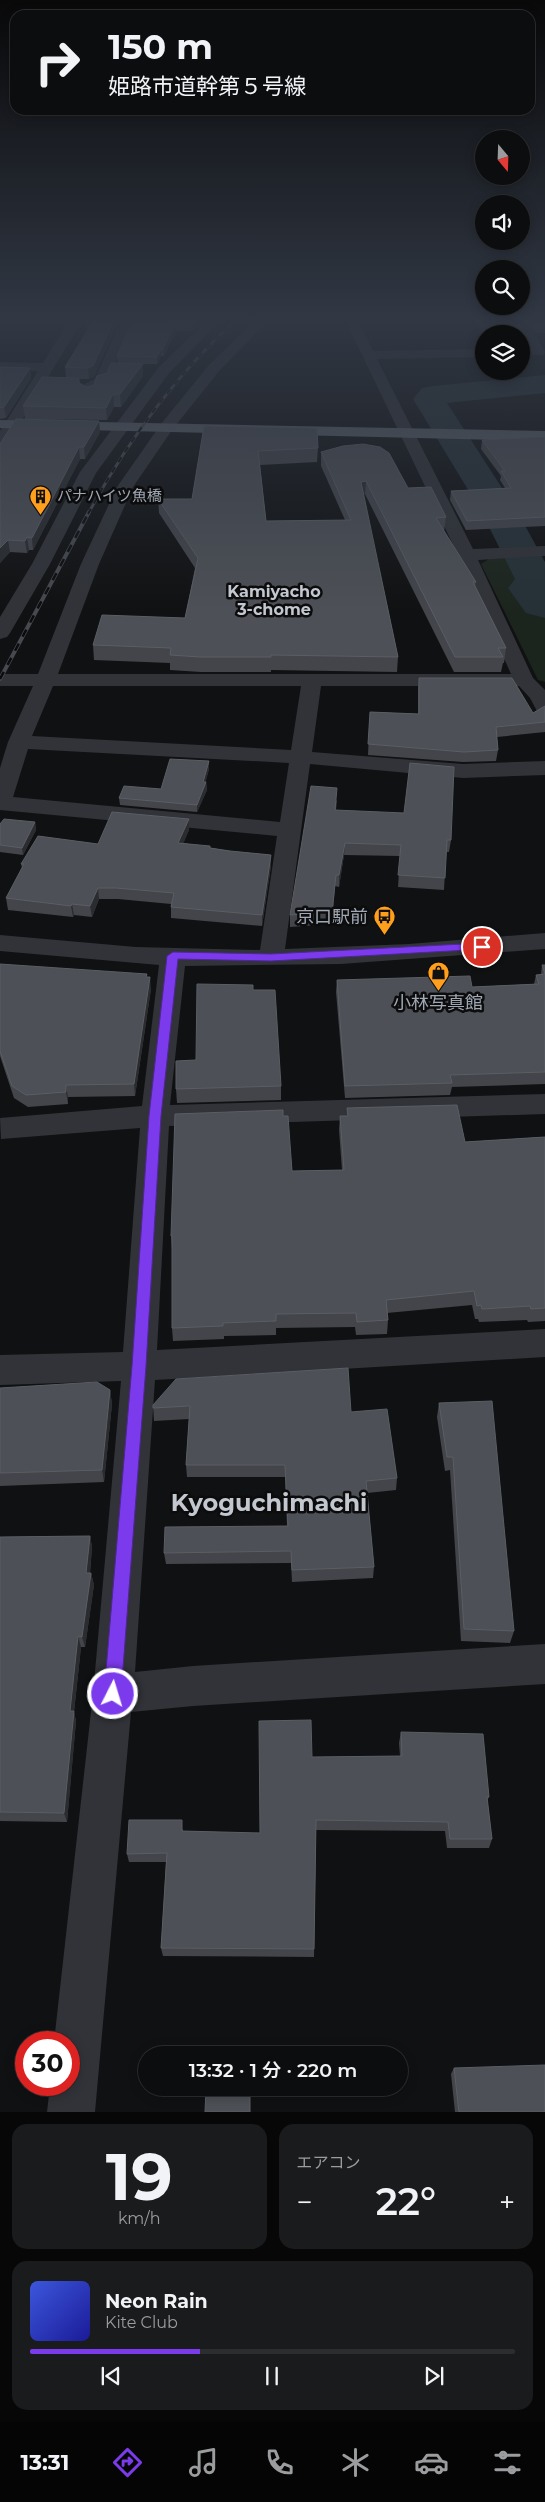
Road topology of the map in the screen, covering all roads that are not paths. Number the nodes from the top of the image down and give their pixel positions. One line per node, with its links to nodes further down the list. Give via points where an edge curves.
1 (129, 416): 5 (street)
2 (176, 416): 6 (street)
3 (397, 416): 8 (street)
4 (10, 421): 5 (highway); 10 (street)
5 (124, 422): 6 (highway); 13 (street, via 88,472 41,564)
6 (170, 423): 8 (highway); 15 (street, via 125,488 90,564)
7 (545, 426): 8 (highway)
8 (403, 428): 9 (highway); 12 (street)
9 (545, 436)
10 (0, 443)
11 (545, 551): 12 (street)
12 (467, 555): 17 (street)
13 (0, 633)
14 (0, 680): 15 (street)
15 (46, 680): 16 (street); 19 (street)
16 (312, 680): 17 (street); 20 (street)
17 (524, 680): 18 (street)
18 (543, 700)
19 (19, 742): 20 (street); 22 (street)
20 (300, 757): 21 (street, via 463,771); 23 (street)
21 (545, 768)
22 (0, 802): 23 (street)
23 (289, 830): 27 (street)
24 (545, 941): 27 (street, via 393,953)
25 (0, 943): 26 (street, via 72,951)
26 (173, 956): 27 (street); 29 (street)
27 (271, 958)
28 (545, 1104): 29 (street)
29 (155, 1116): 30 (street); 32 (street)
30 (0, 1129)
31 (545, 1343): 32 (street)
32 (139, 1366): 33 (street); 35 (street)
33 (0, 1370)
34 (545, 1664): 35 (street)
35 (113, 1694): 36 (street)
36 (71, 2112)

